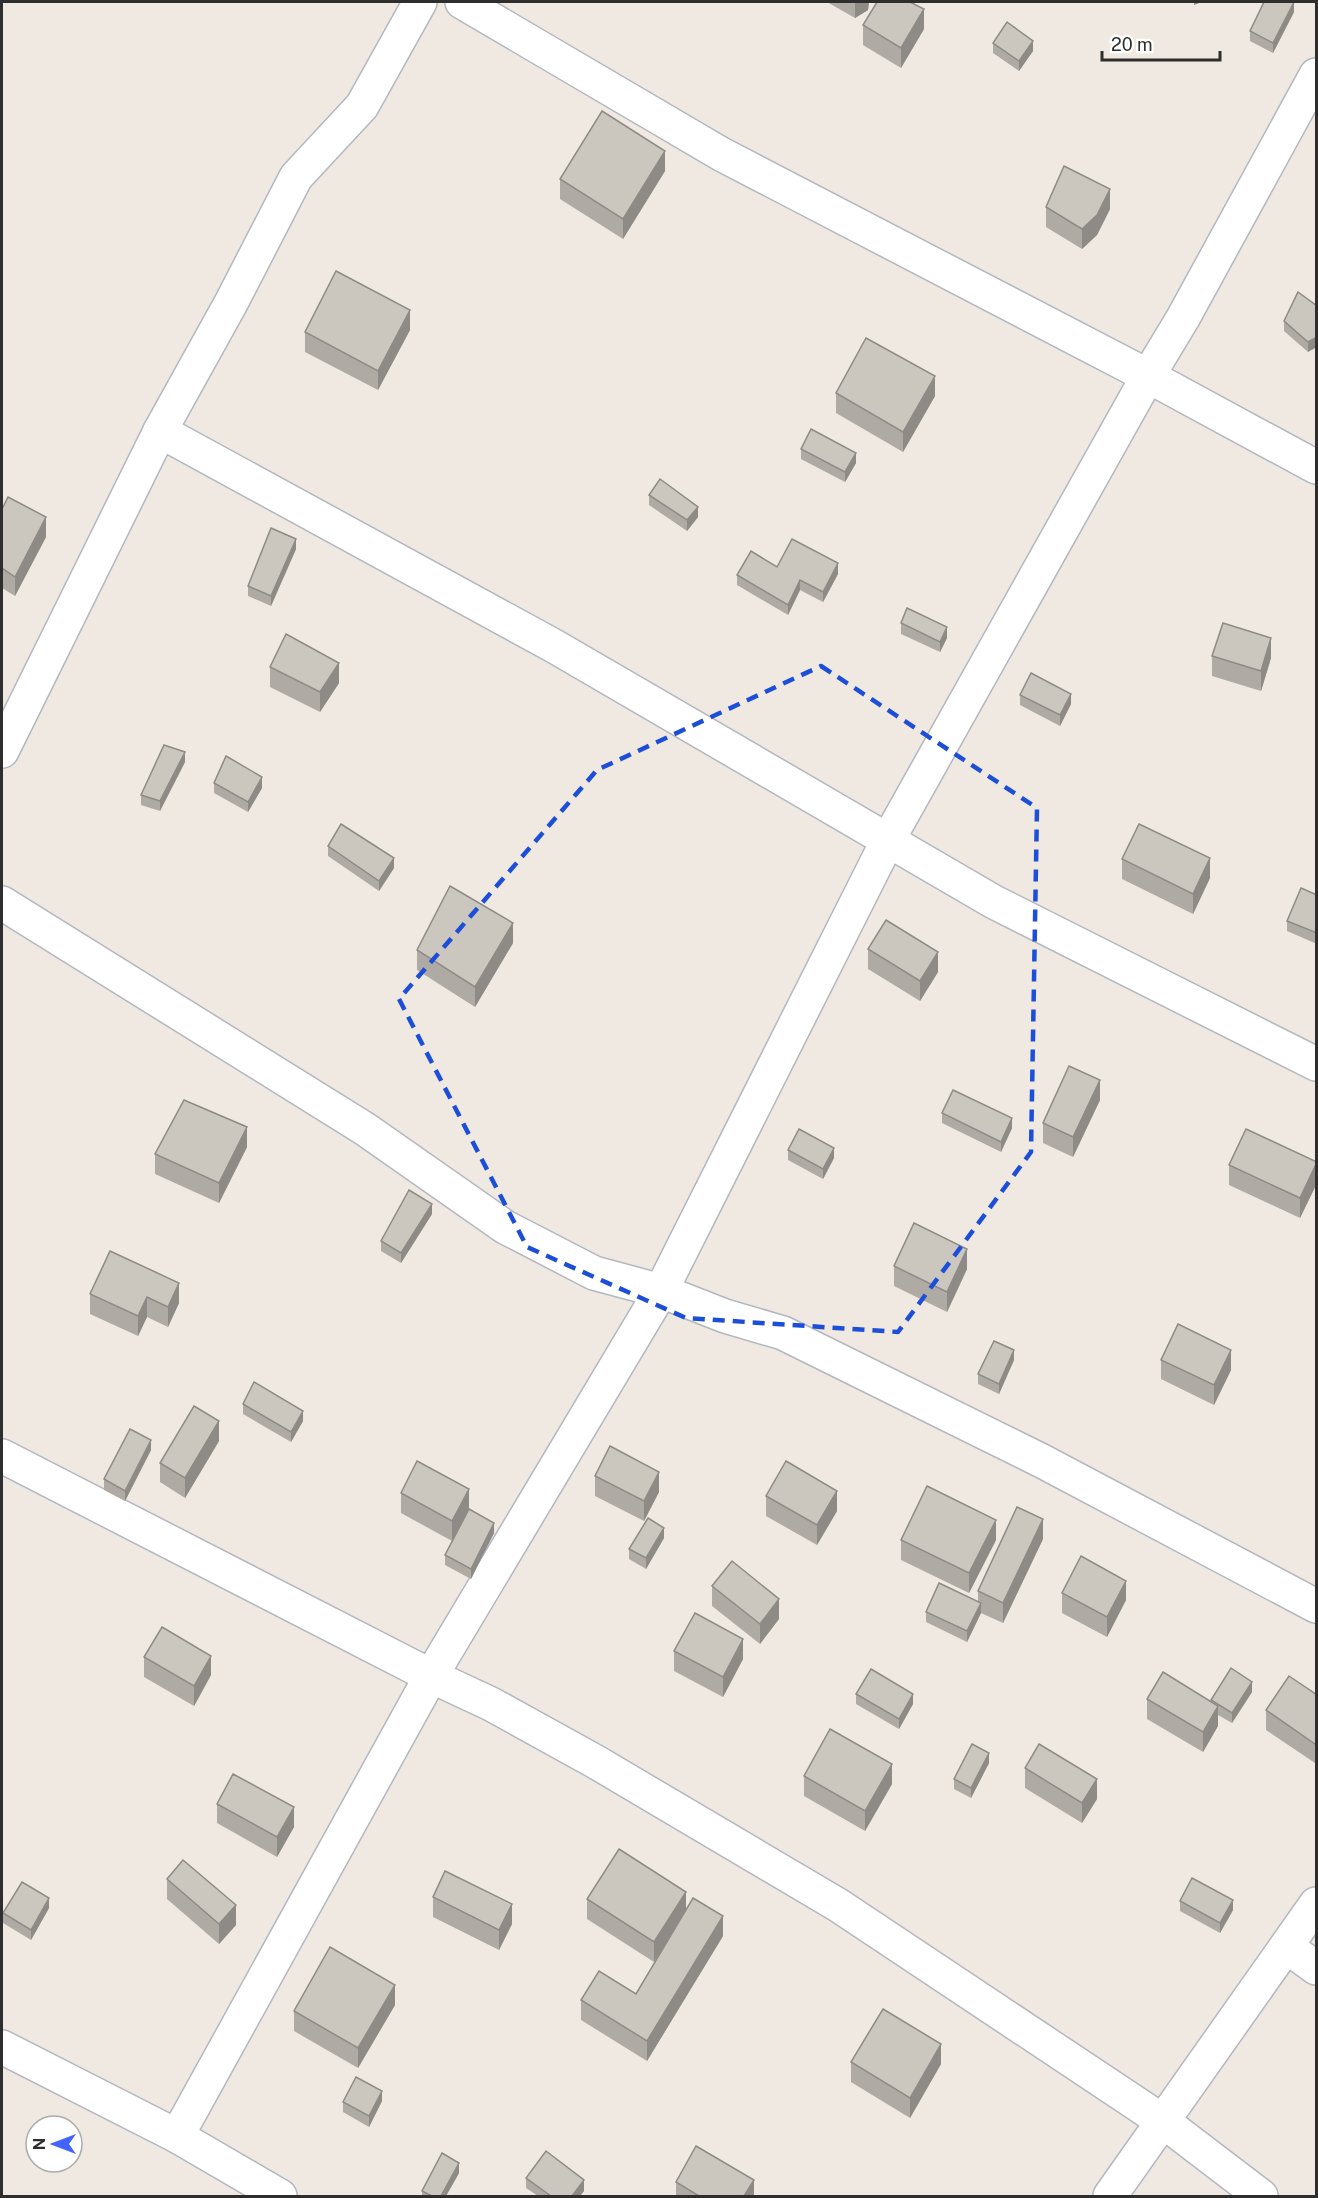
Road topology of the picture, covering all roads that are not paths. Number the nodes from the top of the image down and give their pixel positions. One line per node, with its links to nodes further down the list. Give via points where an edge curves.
1 (420, 2): 5 (street, via 362,106 296,177)
2 (462, 2): 4 (street, via 721,154)
3 (1317, 75): 4 (street)
4 (1148, 376): 6 (street); 8 (street)
5 (160, 431): 7 (street); 8 (street, via 554,646)
6 (1317, 467)
7 (2, 751)
8 (888, 840): 10 (street, via 994,902); 11 (street)
9 (2, 903): 11 (street, via 365,1129 505,1227 594,1273)
10 (1317, 1064)
11 (661, 1292): 13 (street, via 794,1338 1062,1471); 14 (street)
12 (2, 1456): 14 (street)
13 (1317, 1606)
14 (431, 1676): 19 (street, via 596,1762 838,1905); 20 (street)
15 (1317, 1904): 16 (street)
16 (1287, 1947): 17 (street); 19 (street)
17 (1317, 1968)
18 (2, 2047): 20 (street)
19 (1164, 2122): 22 (street); 23 (street)
20 (177, 2136): 21 (street)
21 (280, 2196)
22 (1110, 2196)
23 (1261, 2196)

